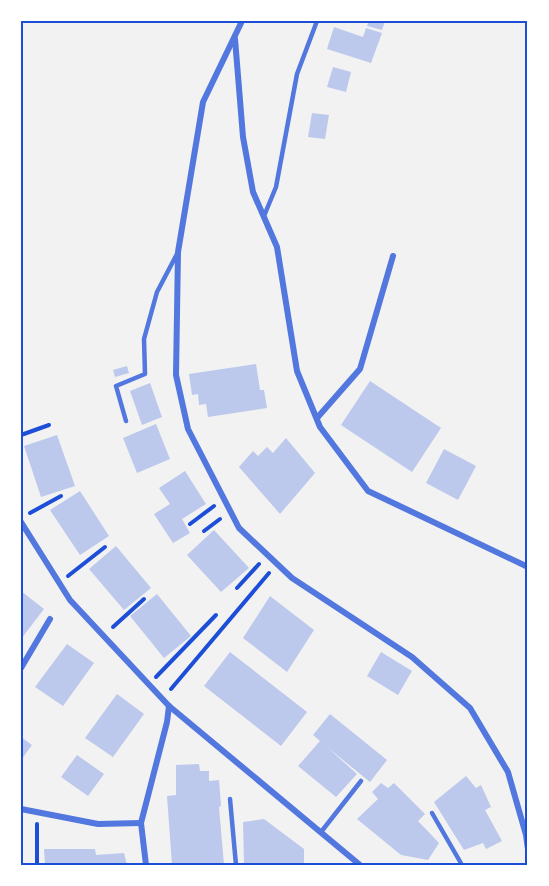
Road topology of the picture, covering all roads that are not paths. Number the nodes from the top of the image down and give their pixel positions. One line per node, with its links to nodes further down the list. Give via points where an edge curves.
1 (243, 21): 3 (street)
2 (317, 21): 4 (lane, via 297,74 276,187)
3 (235, 38): 4 (street, via 243,136 253,192); 5 (street, via 203,102)
4 (264, 216): 7 (street, via 277,247 297,370)
5 (178, 252): 8 (lane, via 157,292 144,339 145,374 116,386); 20 (street, via 176,375 188,429 239,528 292,578 412,657 470,708 508,772)
6 (393, 256): 7 (street, via 360,369)
7 (316, 418): 10 (street, via 368,491)
8 (126, 421)
9 (21, 522): 13 (street, via 70,600)
10 (528, 567)
11 (50, 619): 12 (street)
12 (21, 668)
13 (169, 706): 18 (street); 19 (street)
14 (361, 781): 19 (lane)
15 (230, 799): 22 (lane)
16 (21, 809): 18 (street, via 98,824)
17 (432, 813): 24 (lane)
18 (141, 823): 21 (street)
19 (321, 832): 23 (street)
20 (528, 849)
21 (146, 865)
22 (236, 865)
23 (360, 865)
24 (462, 865)

